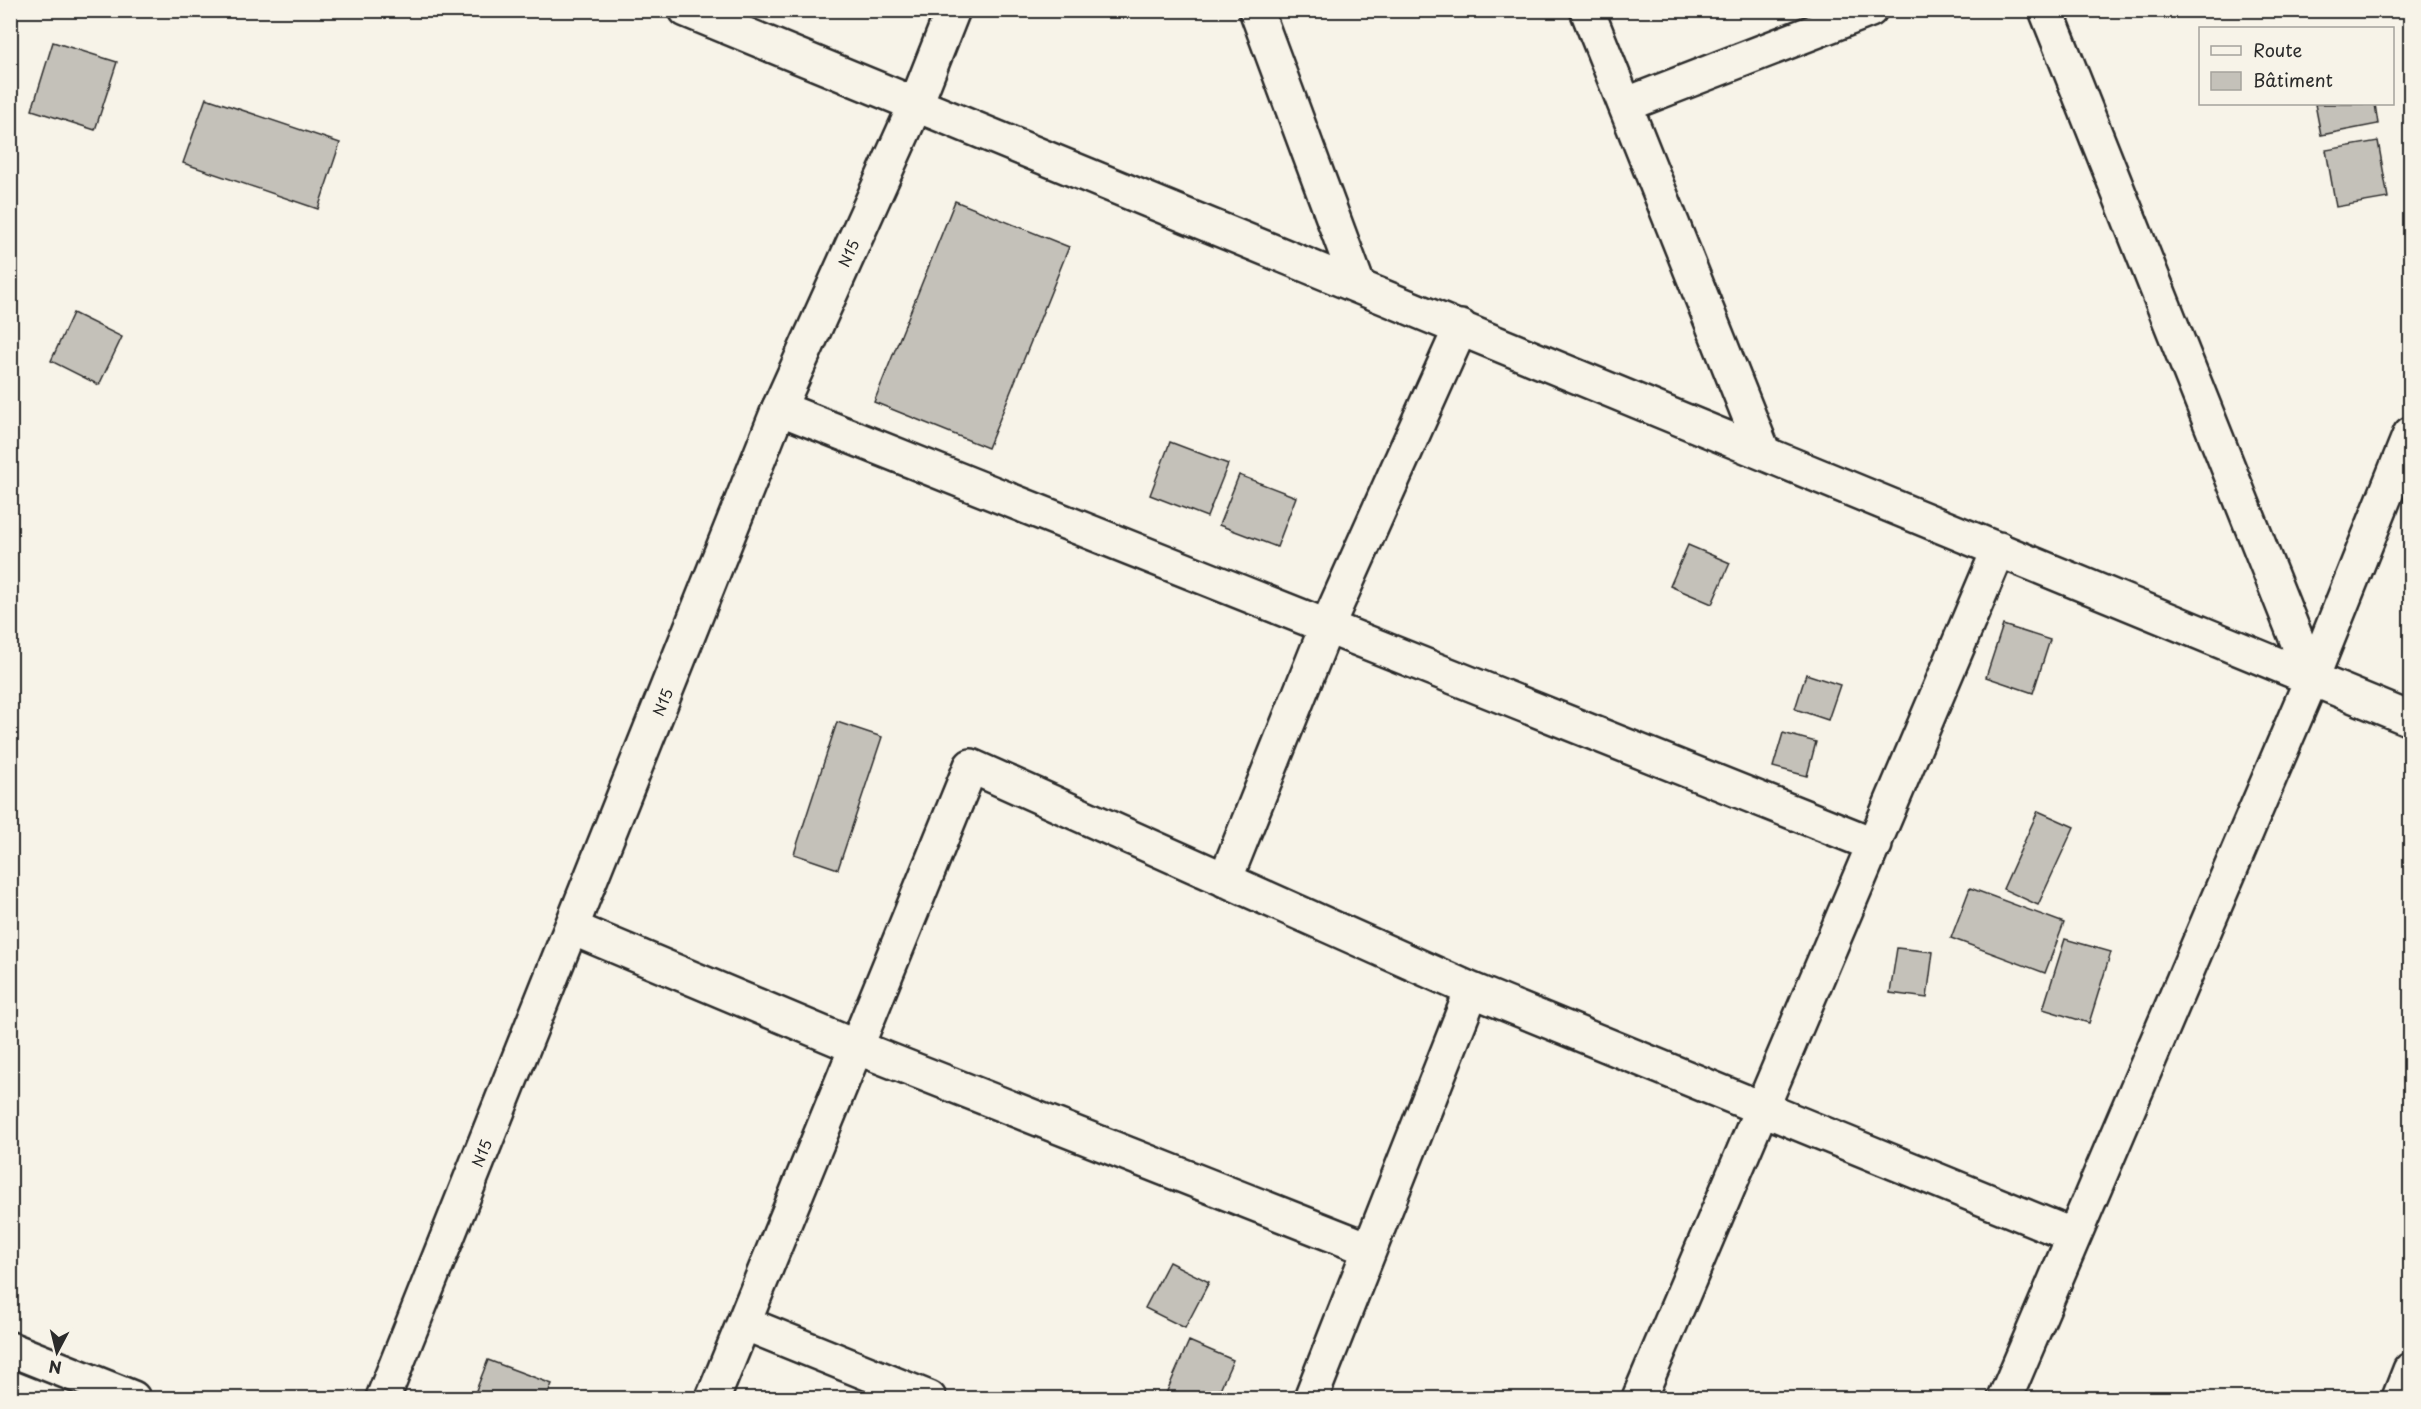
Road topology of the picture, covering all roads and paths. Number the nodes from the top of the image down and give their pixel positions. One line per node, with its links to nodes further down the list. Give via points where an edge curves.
1 (686, 10): 8 (street)
2 (953, 10): 8 (street, N15)
3 (1256, 10): 9 (street)
4 (1587, 10): 7 (street)
5 (1870, 10): 7 (street)
6 (2046, 10): 16 (street)
7 (1625, 105): 13 (street)
8 (915, 106): 9 (street); 11 (street, N15)
9 (1358, 285): 10 (street)
10 (1461, 327): 13 (street); 15 (street)
11 (779, 408): 15 (street); 20 (street, N15)
12 (2410, 434): 16 (street)
13 (1763, 451): 14 (street)
14 (2000, 549): 16 (street); 18 (street)
15 (1327, 626): 18 (street); 19 (street)
16 (2312, 678): 17 (street); 24 (street)
17 (2410, 719)
18 (1875, 844): 23 (street)
19 (1226, 880): 21 (street); 22 (street, via 970,766)
20 (572, 928): 22 (street); 30 (street, N15)
21 (1472, 990): 23 (street); 25 (street)
22 (856, 1047): 25 (street); 26 (street)
23 (1763, 1109): 24 (street); 34 (street)
24 (2074, 1236): 35 (street)
25 (1370, 1249): 33 (street)
26 (744, 1323): 31 (street); 32 (street)
27 (10, 1349): 29 (street)
28 (2410, 1370): 36 (street)
29 (133, 1398)
30 (382, 1398)
31 (713, 1398)
32 (929, 1398)
33 (1311, 1398)
34 (1639, 1398)
35 (2005, 1398)
36 (2399, 1398)

